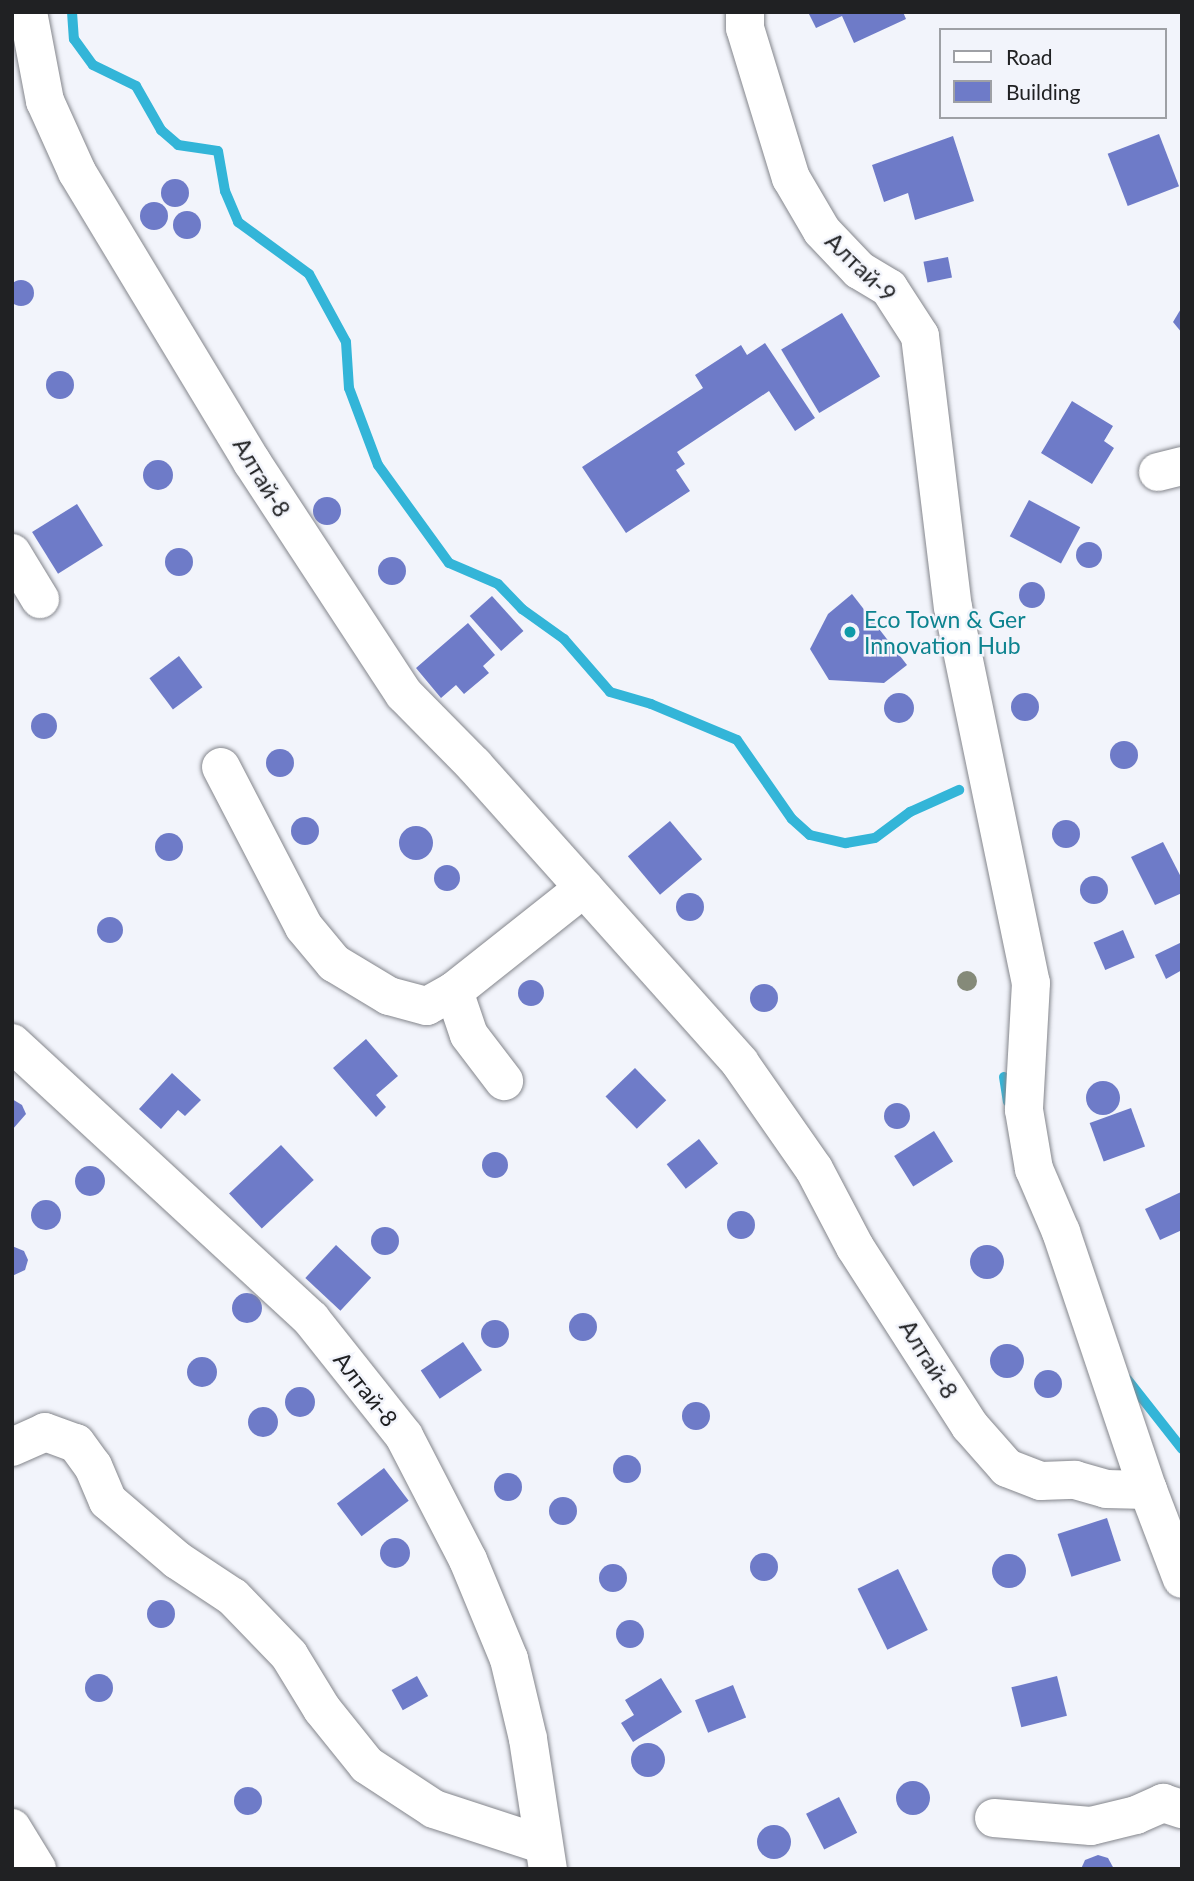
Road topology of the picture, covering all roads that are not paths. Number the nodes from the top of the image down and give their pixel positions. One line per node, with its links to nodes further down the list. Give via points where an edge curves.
1 (28, 12): 6 (street, Алтай-8, via 45,101 77,172 338,599 404,694)
2 (745, 12): 11 (street, Алтай-9, via 745,28 791,178 822,231 859,270 889,288 919,336 953,607 1031,983 1024,1110 1034,1169 1061,1232)
3 (12, 553): 4 (street)
4 (40, 598)
5 (221, 767): 7 (street, via 304,927 334,962 389,996 427,1006)
6 (584, 888): 7 (street); 11 (street, Алтай-8, via 740,1063 814,1169 855,1247 970,1426 1007,1468 1041,1481 1074,1480 1106,1489)
7 (454, 991): 9 (street, via 469,1035)
8 (12, 1043): 16 (street, Алтай-8, via 311,1319 404,1436 468,1560 509,1658 528,1739)
9 (505, 1081)
10 (12, 1447): 16 (street, Алтай-8, via 45,1432 76,1443 93,1466 108,1501 177,1560 233,1597 289,1655 322,1709 367,1765 434,1809)
11 (1148, 1490): 12 (street)
12 (1182, 1579)
13 (1182, 1809): 14 (street, via 1163,1802 1136,1815 1091,1826)
14 (994, 1818)
15 (12, 1828): 17 (street)
16 (545, 1857)
17 (37, 1869)

